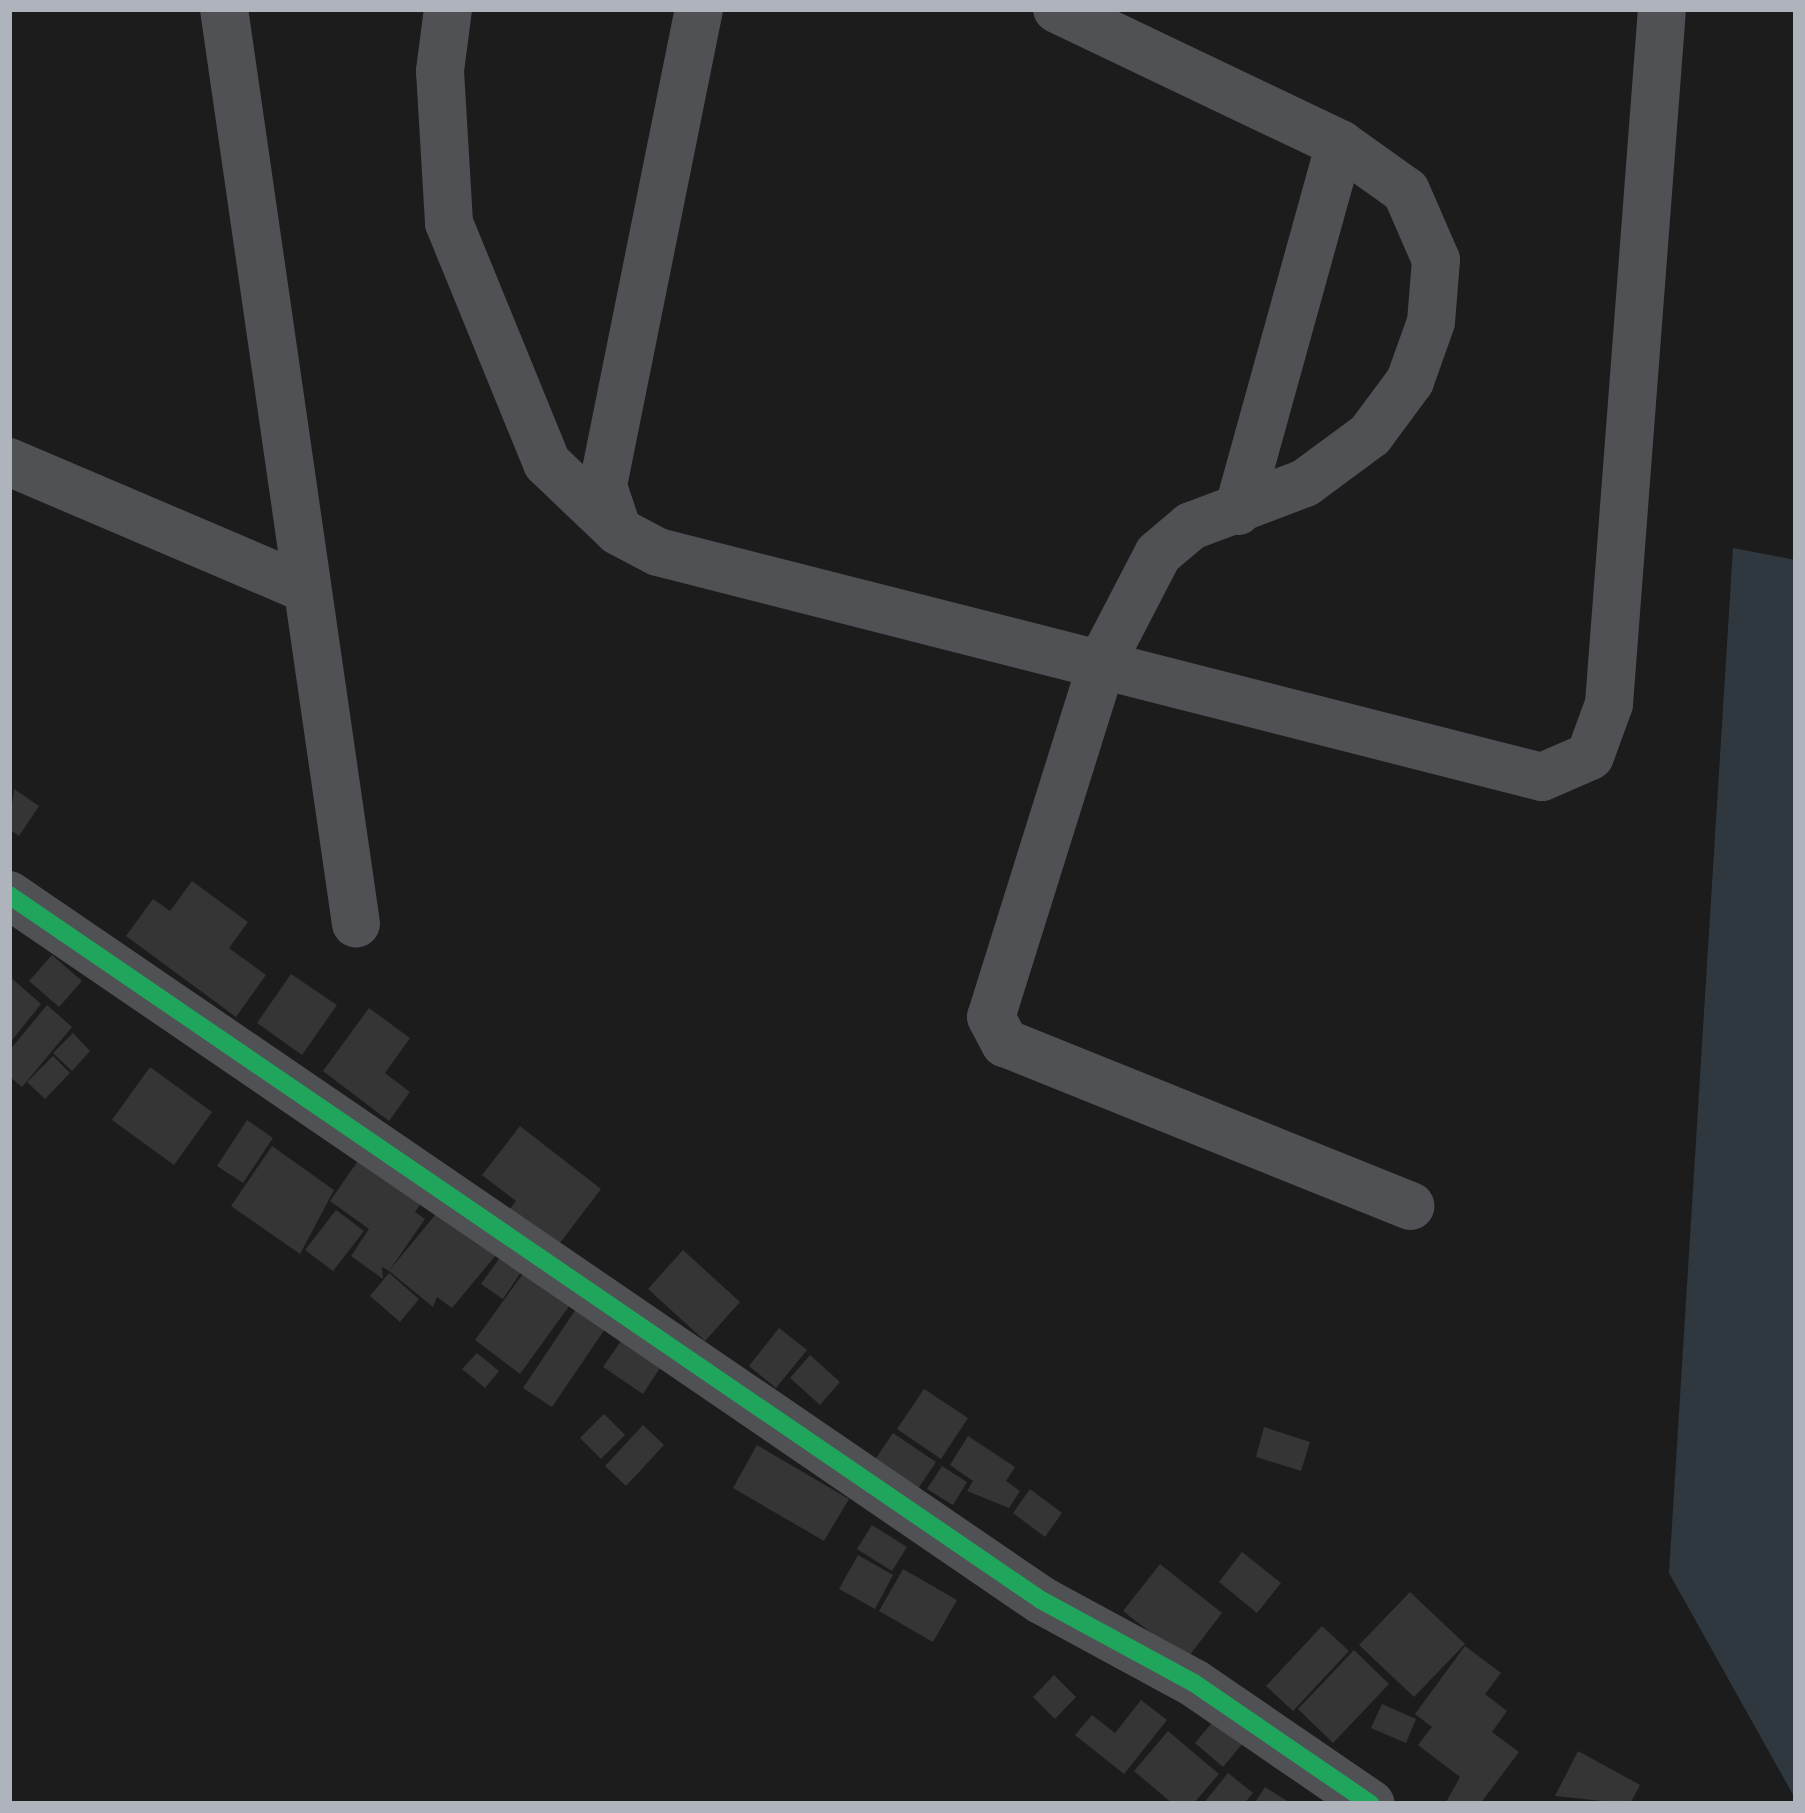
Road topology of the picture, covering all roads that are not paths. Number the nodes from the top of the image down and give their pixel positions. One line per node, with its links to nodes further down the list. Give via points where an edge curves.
1 (224, 9): 10 (street)
2 (448, 9): 9 (street, via 440,70 449,223 548,463)
3 (699, 9): 9 (street, via 603,486)
4 (1057, 9): 6 (street)
5 (1662, 9): 11 (street, via 1610,704 1590,756 1542,776)
6 (1340, 144): 8 (street); 8 (street, via 1406,191 1436,260 1431,322 1410,381 1370,435 1305,483)
7 (9, 462): 10 (street)
8 (1238, 511): 11 (street, via 1171,536)
9 (618, 531): 11 (street, via 658,552)
10 (307, 589): 13 (street)
11 (1103, 660): 14 (street, via 996,979 1005,1043)
12 (9, 895): 15 (street, via 1041,1600 1194,1683)
13 (356, 924)
14 (1410, 1205)
15 (1371, 1804)

